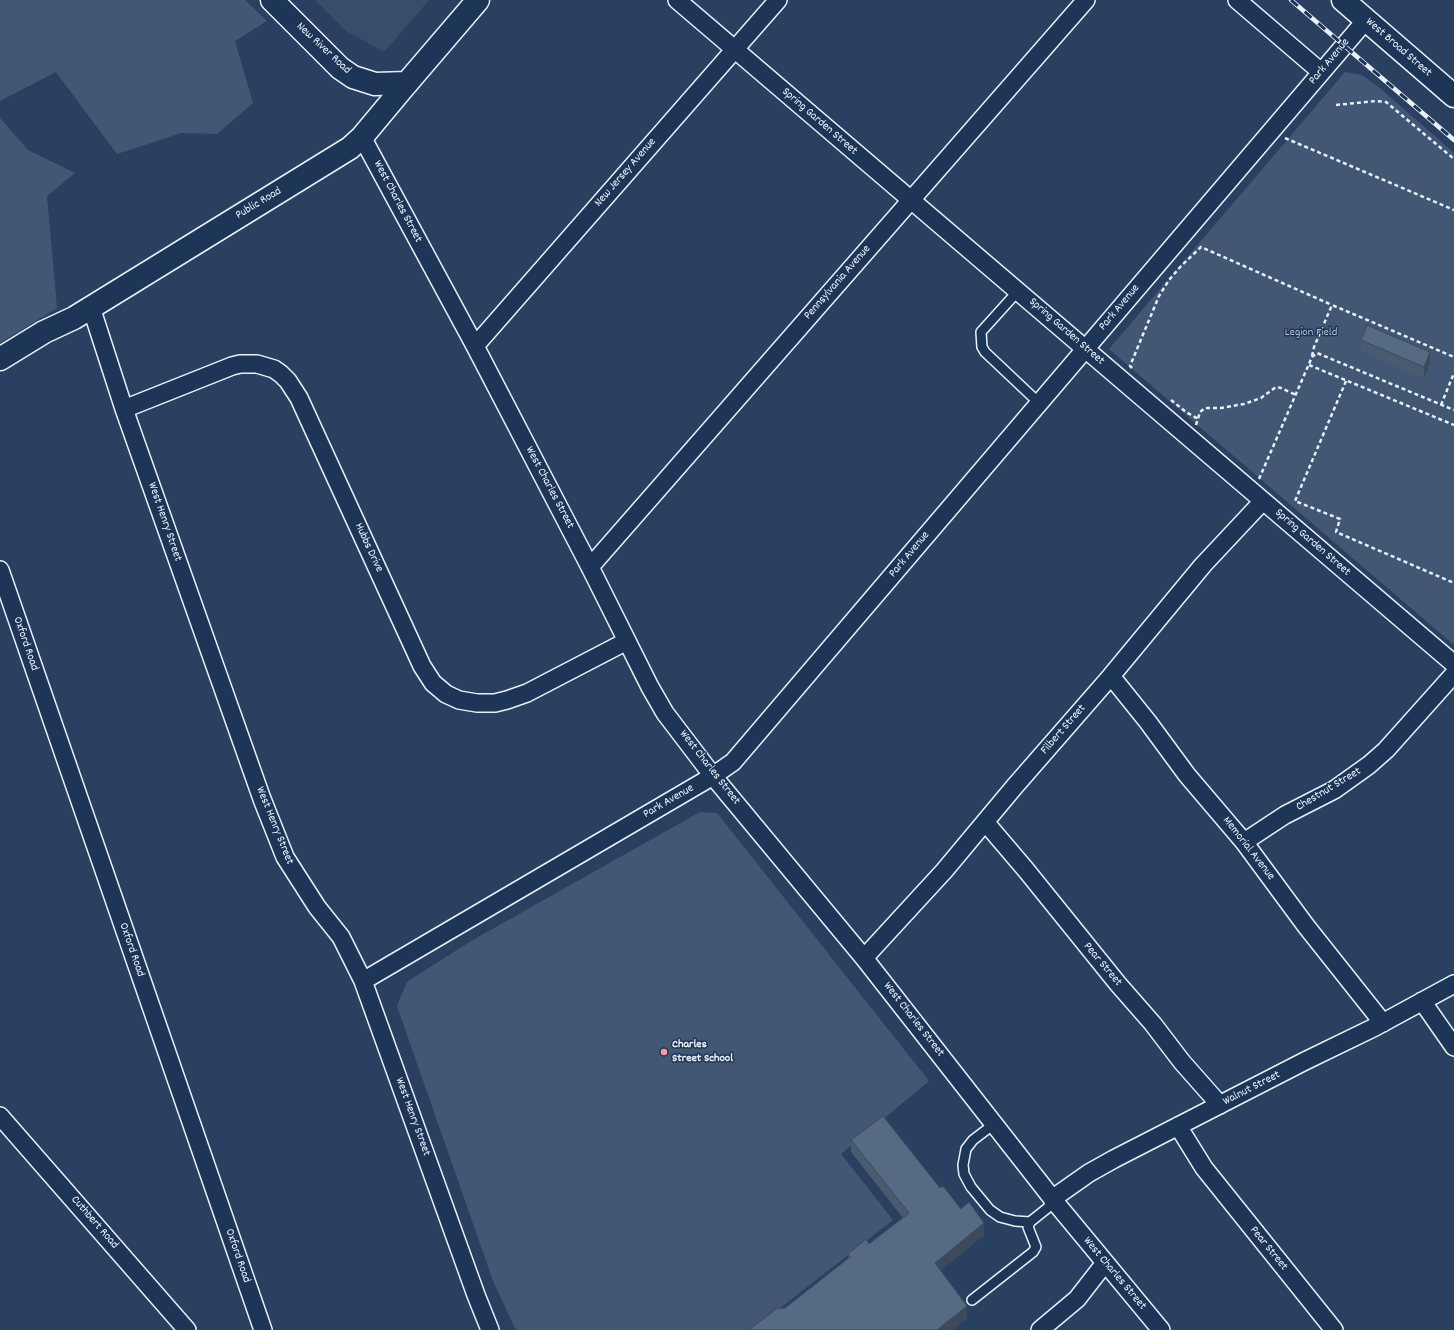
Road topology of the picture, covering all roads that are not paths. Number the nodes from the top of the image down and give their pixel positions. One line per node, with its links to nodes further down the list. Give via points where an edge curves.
1 (272, 0): 10 (street, New River Road, via 340,68 353,77 375,84)
2 (478, 0): 10 (street, Public Road)
3 (677, 0): 8 (street, Spring Garden Street)
4 (778, 0): 8 (street, New Jersey Avenue)
5 (1086, 0): 13 (street, Pennsylvania Avenue)
6 (1237, 0): 9 (street)
7 (1354, 7): 9 (street, Park Avenue); 11 (street, West Broad Street)
8 (735, 49): 13 (street, Spring Garden Street); 16 (street, New Jersey Avenue)
9 (1321, 72): 17 (street, Park Avenue)
10 (407, 83): 12 (street, Public Road)
11 (1454, 96)
12 (362, 137): 15 (street, Public Road, via 326,164); 16 (street, West Charles Street)
13 (911, 200): 14 (street, Spring Garden Street); 22 (street, Pennsylvania Avenue)
14 (1018, 291): 17 (street, Spring Garden Street); 19 (lane, via 981,332 982,347)
15 (90, 307): 18 (street, Public Road); 20 (street, West Henry Street)
16 (475, 346): 22 (street, West Charles Street)
17 (1085, 349): 19 (street, Park Avenue); 21 (street, Spring Garden Street)
18 (0, 359)
19 (1039, 403): 28 (street, Park Avenue, via 733,762)
20 (124, 409): 24 (street, Hubbs Drive, via 240,364 257,364 281,374 300,398 422,666 433,683 446,694 459,700 495,703 527,693); 32 (street, West Henry Street, via 285,857 308,894 340,937)
21 (1258, 496): 25 (street, Spring Garden Street); 27 (street, Filbert Street)
22 (590, 567): 24 (street, West Charles Street)
23 (0, 570): 46 (street, Oxford Road)
24 (627, 641): 28 (street, West Charles Street, via 666,713)
25 (1454, 664)
26 (1454, 674): 30 (street, Chestnut Street, via 1386,750 1369,765 1334,790 1285,815)
27 (1111, 676): 29 (street, Filbert Street); 30 (street, Memorial Avenue, via 1187,775)
28 (714, 776): 31 (street, West Charles Street); 32 (street, Park Avenue)
29 (986, 823): 31 (street, Filbert Street); 37 (street, Pear Street)
30 (1244, 842): 35 (street, Memorial Avenue)
31 (864, 958): 39 (street, West Charles Street)
32 (363, 981): 47 (street, West Henry Street)
33 (1454, 984): 34 (street, Walnut Street)
34 (1422, 1001): 35 (street, Walnut Street); 36 (street)
35 (1383, 1023): 37 (street, Walnut Street, via 1305,1060)
36 (1454, 1047)
37 (1220, 1105): 40 (street, Walnut Street)
38 (0, 1116): 45 (street, Cuthbert Road)
39 (994, 1124): 41 (street, West Charles Street); 42 (lane, via 973,1140 966,1149 964,1174 990,1210 1000,1217)
40 (1178, 1126): 41 (street, Walnut Street, via 1089,1173); 50 (street, Pear Street, via 1204,1168)
41 (1054, 1200): 42 (lane); 43 (street, West Charles Street)
42 (1030, 1222): 44 (lane, via 1028,1227 1036,1247 1034,1252)
43 (1105, 1263): 48 (street, via 1074,1302); 49 (street, West Charles Street)
44 (972, 1300)
45 (187, 1330)
46 (263, 1330)
47 (490, 1330)
48 (1040, 1330)
49 (1161, 1330)
50 (1334, 1330)

